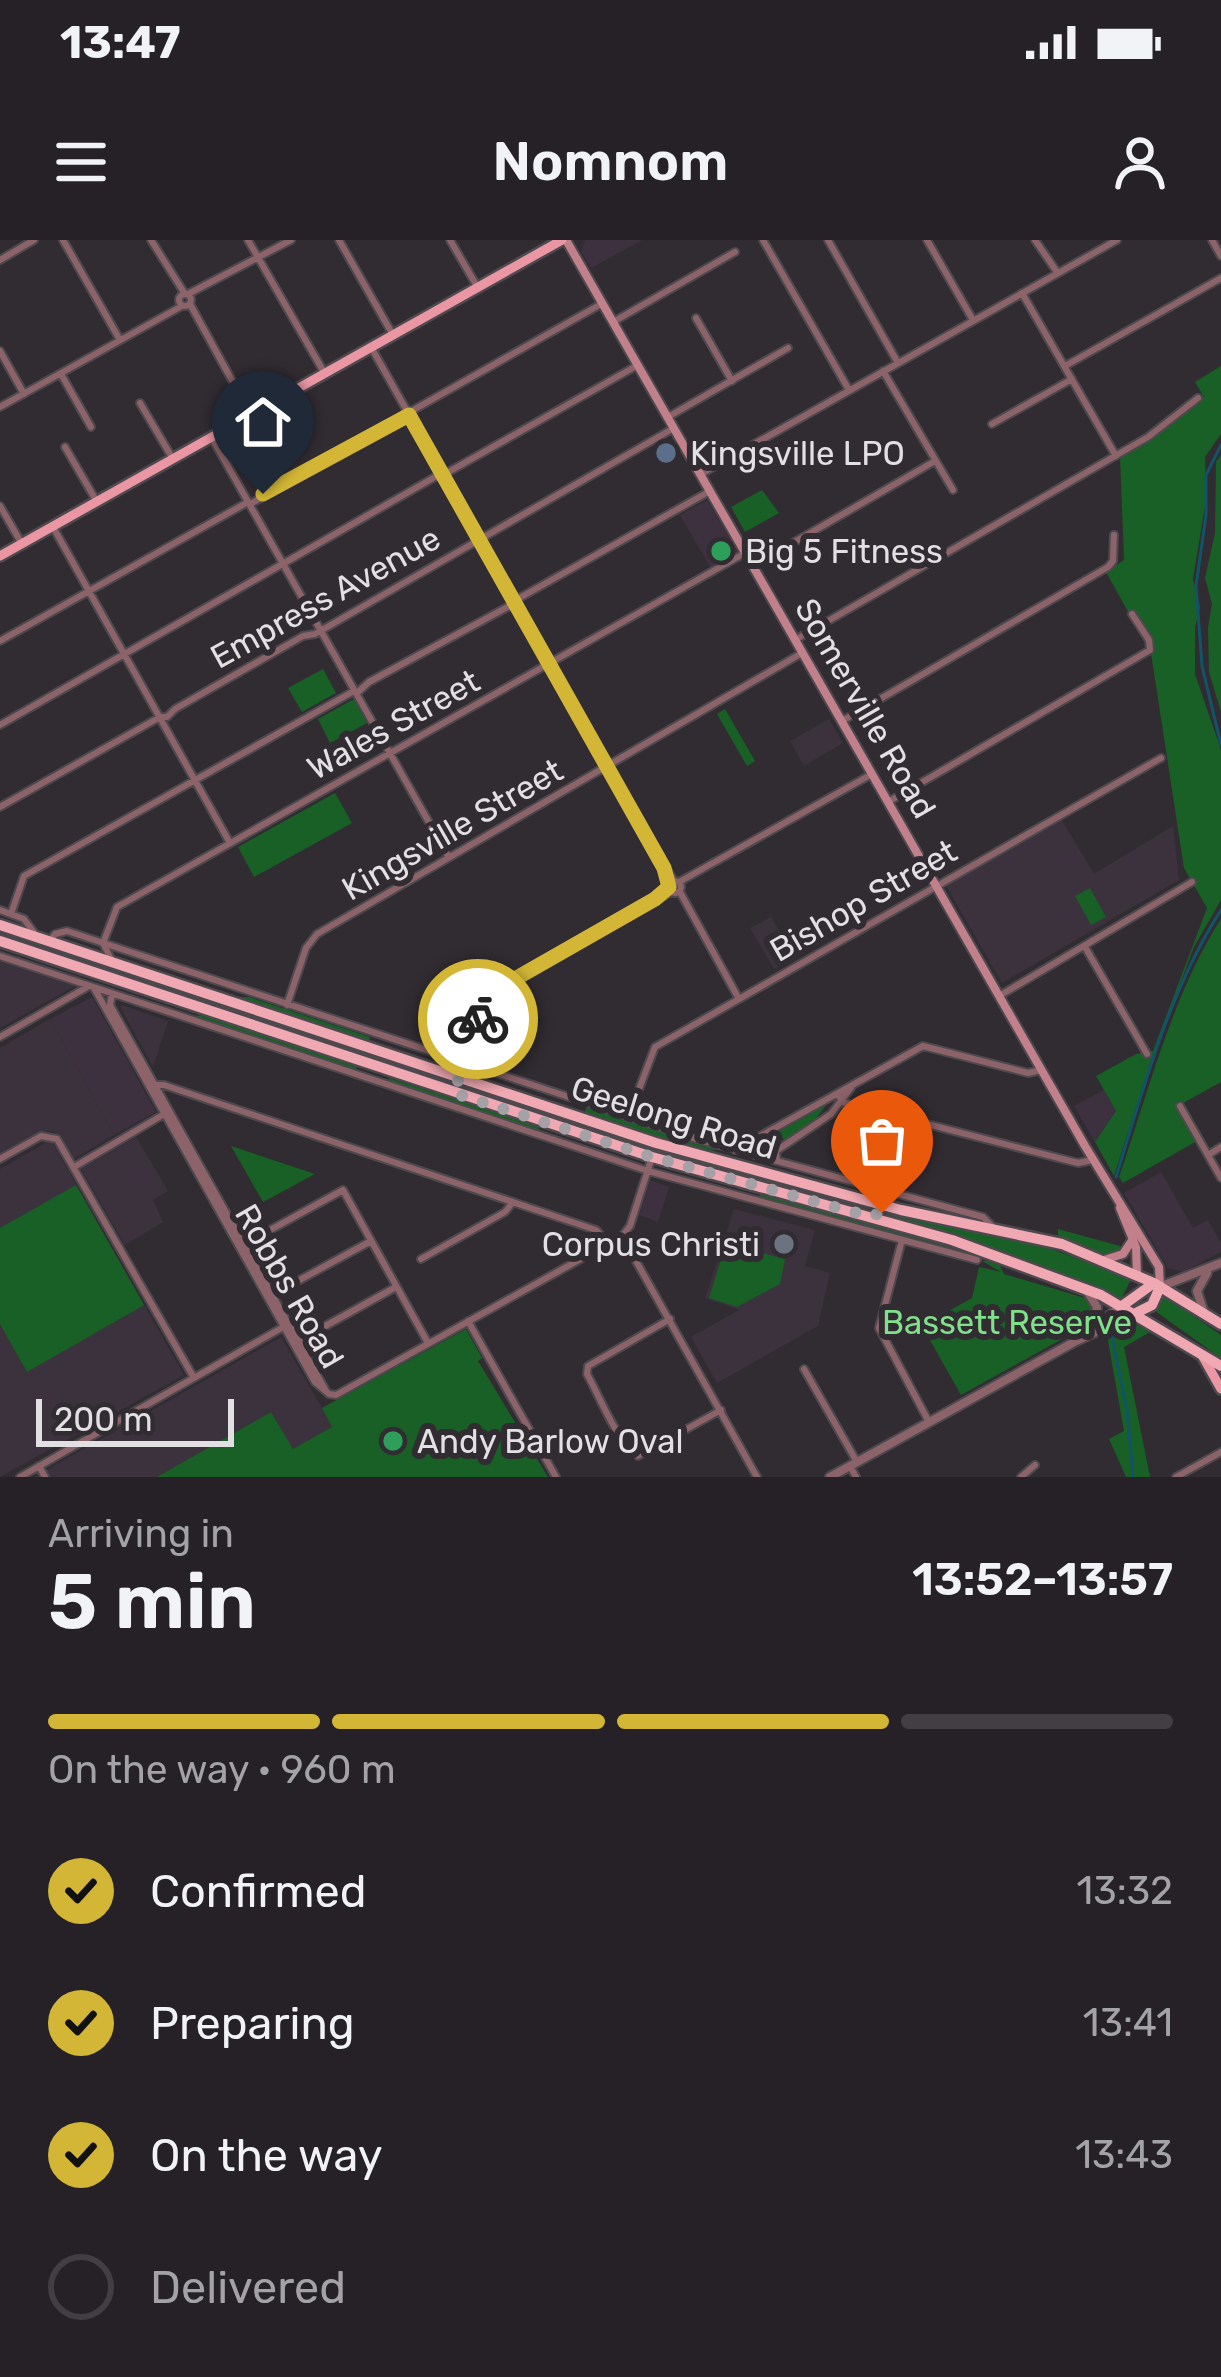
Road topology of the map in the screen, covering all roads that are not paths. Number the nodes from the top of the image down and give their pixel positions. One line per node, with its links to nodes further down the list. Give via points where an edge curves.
1 (34, 240): 15 (street)
2 (63, 240): 30 (street)
3 (151, 240): 24 (street)
4 (248, 240): 18 (street)
5 (291, 240): 18 (street)
6 (339, 240): 29 (street)
7 (450, 240): 22 (street)
8 (564, 240): 22 (main road); 25 (main road, Somerville Road)
9 (763, 240): 42 (street)
10 (828, 240): 34 (street)
11 (927, 240): 27 (street)
12 (1035, 240): 20 (street)
13 (1117, 240): 20 (street)
14 (1212, 240): 17 (street)
15 (20, 244): 19 (street)
16 (735, 252): 28 (street)
17 (1221, 256)
18 (259, 258): 24 (street); 39 (street)
19 (0, 260)
20 (1054, 275): 23 (street)
21 (1221, 278): 36 (street)
22 (478, 288): 29 (main road)
23 (1022, 292): 27 (street); 36 (street)
24 (185, 300): 30 (street); 48 (street)
25 (603, 303): 28 (main road, Somerville Road); 47 (street)
26 (696, 318): 41 (street)
27 (973, 320): 34 (street)
28 (613, 322): 35 (main road, Somerville Road)
29 (394, 335): 31 (main road)
30 (120, 340): 38 (street)
31 (371, 347): 39 (main road); 47 (street)
32 (788, 348): 41 (street)
33 (0, 351): 43 (street)
34 (898, 363): 37 (street)
35 (638, 365): 49 (main road, Somerville Road); 58 (street)
36 (1065, 366): 40 (street)
37 (884, 371): 42 (street); 57 (street)
38 (61, 374): 43 (street); 51 (street)
39 (325, 374): 48 (main road)
40 (1072, 380): 50 (street); 55 (street)
41 (732, 381): 49 (street)
42 (849, 390): 59 (street)
43 (24, 394): 46 (street)
44 (1198, 398): 55 (street)
45 (140, 403): 56 (street)
46 (0, 407)
47 (408, 414): 58 (street); 63 (street)
48 (251, 415): 53 (main road)
49 (668, 417): 52 (main road, Somerville Road)
50 (992, 424)
51 (92, 427)
52 (674, 428): 59 (main road, Somerville Road); 67 (street, Empress Avenue)
53 (212, 437): 56 (main road); 63 (street)
54 (65, 447): 62 (street)
55 (1116, 456): 77 (street)
56 (172, 459): 62 (main road)
57 (935, 461): 60 (street); 72 (street)
58 (442, 474): 67 (street); 71 (street)
59 (701, 474): 61 (main road, Somerville Road)
60 (953, 490)
61 (710, 491): 69 (main road, Somerville Road); 74 (street)
62 (97, 502): 65 (main road)
63 (249, 503): 71 (street); 73 (street)
64 (0, 506): 68 (street)
65 (52, 526): 68 (main road); 73 (street)
66 (1114, 535): 84 (street, via 1108,567)
67 (478, 538): 74 (street); 76 (street, Empress Avenue)
68 (22, 544): 70 (main road)
69 (746, 553): 72 (main road, Somerville Road); 81 (street, Wales Street)
70 (0, 556)
71 (283, 566): 76 (street); 80 (street)
72 (753, 566): 77 (main road, Somerville Road)
73 (89, 592): 78 (street); 80 (street)
74 (514, 602): 81 (street); 82 (street)
75 (1132, 614): 91 (street, via 1151,646 1145,654)
76 (319, 628): 82 (street); 83 (street, Empress Avenue)
77 (796, 640): 79 (main road, Somerville Road)
78 (0, 641)
79 (802, 653): 84 (main road, Somerville Road); 88 (street, Kingsville Street)
80 (124, 654): 83 (street); 85 (street)
81 (549, 664): 86 (street, Wales Street); 88 (street)
82 (355, 692): 86 (street); 90 (street)
83 (160, 717): 90 (street); 92 (street, Empress Avenue)
84 (842, 721): 89 (main road, Somerville Road)
85 (0, 724)
86 (390, 754): 93 (street, Wales Street); 94 (street)
87 (1161, 758): 96 (street, Bishop Street)
88 (607, 767): 94 (street, Kingsville Street); 97 (street)
89 (872, 775): 91 (main road, Somerville Road); 97 (street)
90 (194, 780): 93 (street); 99 (street, via 25,875)
91 (888, 802): 96 (main road, Somerville Road)
92 (0, 806)
93 (230, 844): 103 (street, Wales Street, via 117,907)
94 (448, 856): 116 (street, Kingsville Street, via 312,938)
95 (1192, 882): 104 (street)
96 (936, 886): 114 (main road, Somerville Road); 115 (street, Bishop Street)
97 (675, 887): 115 (street); 121 (street, via 492,992)
98 (0, 910): 99 (street)
99 (11, 914): 101 (street)
100 (0, 925): 101 (highway, Geelong Road)
101 (44, 940): 103 (street, Geelong Road, via 64,930); 106 (highway); 107 (highway, Geelong Road)
102 (0, 941): 106 (highway, Geelong Road)
103 (104, 943): 107 (street); 111 (street, Geelong Road)
104 (1085, 946): 114 (street); 120 (street)
105 (0, 956): 109 (street, Geelong Road)
106 (55, 959): 108 (highway, Geelong Road)
107 (113, 963): 110 (highway, Geelong Road)
108 (76, 966): 109 (street); 117 (highway, Geelong Road)
109 (92, 987): 112 (street, Geelong Road); 119 (street); 124 (street, Robbs Road)
110 (188, 988): 113 (highway, Geelong Road); 117 (highway)
111 (246, 992): 113 (street, Geelong Road); 116 (street, Geelong Road)
112 (112, 994): 118 (street, Geelong Road); 124 (street, Robbs Road, via 110,1005)
113 (208, 994): 123 (highway, Geelong Road)
114 (999, 995): 122 (main road, Somerville Road)
115 (739, 999): 129 (street, Bishop Street, via 652,1050)
116 (287, 1005): 121 (street, Geelong Road)
117 (196, 1007): 118 (street); 125 (highway, Geelong Road)
118 (181, 1015): 139 (street, Geelong Road)
119 (0, 1036)
120 (1147, 1054)
121 (463, 1064): 123 (street); 129 (street, Geelong Road)
122 (1042, 1070): 126 (street, via 926,1046); 136 (main road, Somerville Road)
123 (458, 1078): 125 (highway); 130 (highway, Geelong Road)
124 (154, 1088): 128 (street, Robbs Road); 142 (street)
125 (454, 1093): 134 (highway, Geelong Road)
126 (840, 1098): 132 (street); 136 (street, via 1078,1163); 137 (street, via 813,1128 776,1150)
127 (1180, 1106): 133 (street)
128 (168, 1113): 138 (street); 152 (street, Robbs Road)
129 (628, 1118): 132 (street, Geelong Road)
130 (656, 1142): 134 (highway); 144 (highway, Geelong Road)
131 (1221, 1147): 133 (street)
132 (734, 1150): 137 (street, Geelong Road)
133 (1208, 1154): 140 (street)
134 (652, 1157): 139 (street); 145 (highway, Geelong Road)
135 (0, 1159): 138 (street, via 50,1135)
136 (1094, 1160): 143 (main road, Somerville Road)
137 (777, 1161): 141 (street, Geelong Road)
138 (73, 1167): 176 (street)
139 (648, 1171): 147 (street); 149 (street, Geelong Road)
140 (1221, 1178)
141 (881, 1190): 144 (street); 146 (street, Geelong Road, via 983,1217)
142 (513, 1202): 151 (street, via 596,1230); 153 (street)
143 (1119, 1204): 148 (main road, Somerville Road); 158 (main road, Somerville Road, via 1159,1267)
144 (887, 1206): 145 (highway); 146 (highway, Geelong Road)
145 (868, 1216): 160 (highway, Geelong Road)
146 (993, 1227): 155 (highway, Geelong Road)
147 (622, 1235): 151 (street); 165 (street)
148 (1133, 1238): 155 (main road, via 1124,1255); 157 (main road, Somerville Road)
149 (902, 1240): 154 (street, Geelong Road); 180 (street, via 879,1328)
150 (370, 1241): 152 (street, via 343,1190); 159 (street); 161 (street)
151 (608, 1244): 166 (street)
152 (242, 1246): 161 (street, Robbs Road)
153 (421, 1259)
154 (977, 1260)
155 (1104, 1260): 157 (highway, Geelong Road)
156 (1217, 1265): 158 (street); 163 (street, via 1198,1289)
157 (1137, 1275): 158 (highway, Geelong Road); 162 (highway)
158 (1157, 1285): 162 (highway); 163 (highway, Geelong Road); 164 (highway, via 1152,1305)
159 (396, 1287): 170 (street); 172 (street)
160 (1086, 1288): 162 (highway, Geelong Road); 169 (street, via 1097,1307)
161 (270, 1297): 168 (street, Robbs Road)
162 (1125, 1303): 164 (highway, Geelong Road); 169 (street)
163 (1204, 1312): 167 (highway, Geelong Road)
164 (1136, 1313): 171 (street); 173 (highway, Geelong Road)
165 (670, 1319): 179 (street); 179 (street, via 590,1364 587,1374 640,1456)
166 (468, 1321): 172 (street); 187 (street)
167 (1221, 1324)
168 (286, 1325): 170 (street, Robbs Road); 176 (street); 178 (street, Robbs Road)
169 (1092, 1328): 171 (street)
170 (298, 1341): 178 (street, Robbs Road)
171 (1076, 1341): 180 (street)
172 (428, 1343): 178 (street)
173 (1200, 1354): 174 (highway, Geelong Road); 177 (main road)
174 (1221, 1366)
175 (805, 1369): 182 (street)
176 (194, 1378): 184 (street)
177 (1221, 1389)
178 (329, 1394)
179 (721, 1410): 188 (street)
180 (929, 1422): 182 (street)
181 (1221, 1452): 192 (street)
182 (853, 1464): 189 (street); 190 (street)
183 (1035, 1465): 191 (street)
184 (39, 1466): 185 (street); 186 (street)
185 (20, 1477)
186 (45, 1477)
187 (556, 1477)
188 (757, 1477)
189 (830, 1477)
190 (856, 1477)
191 (1021, 1477)
192 (1176, 1477)

